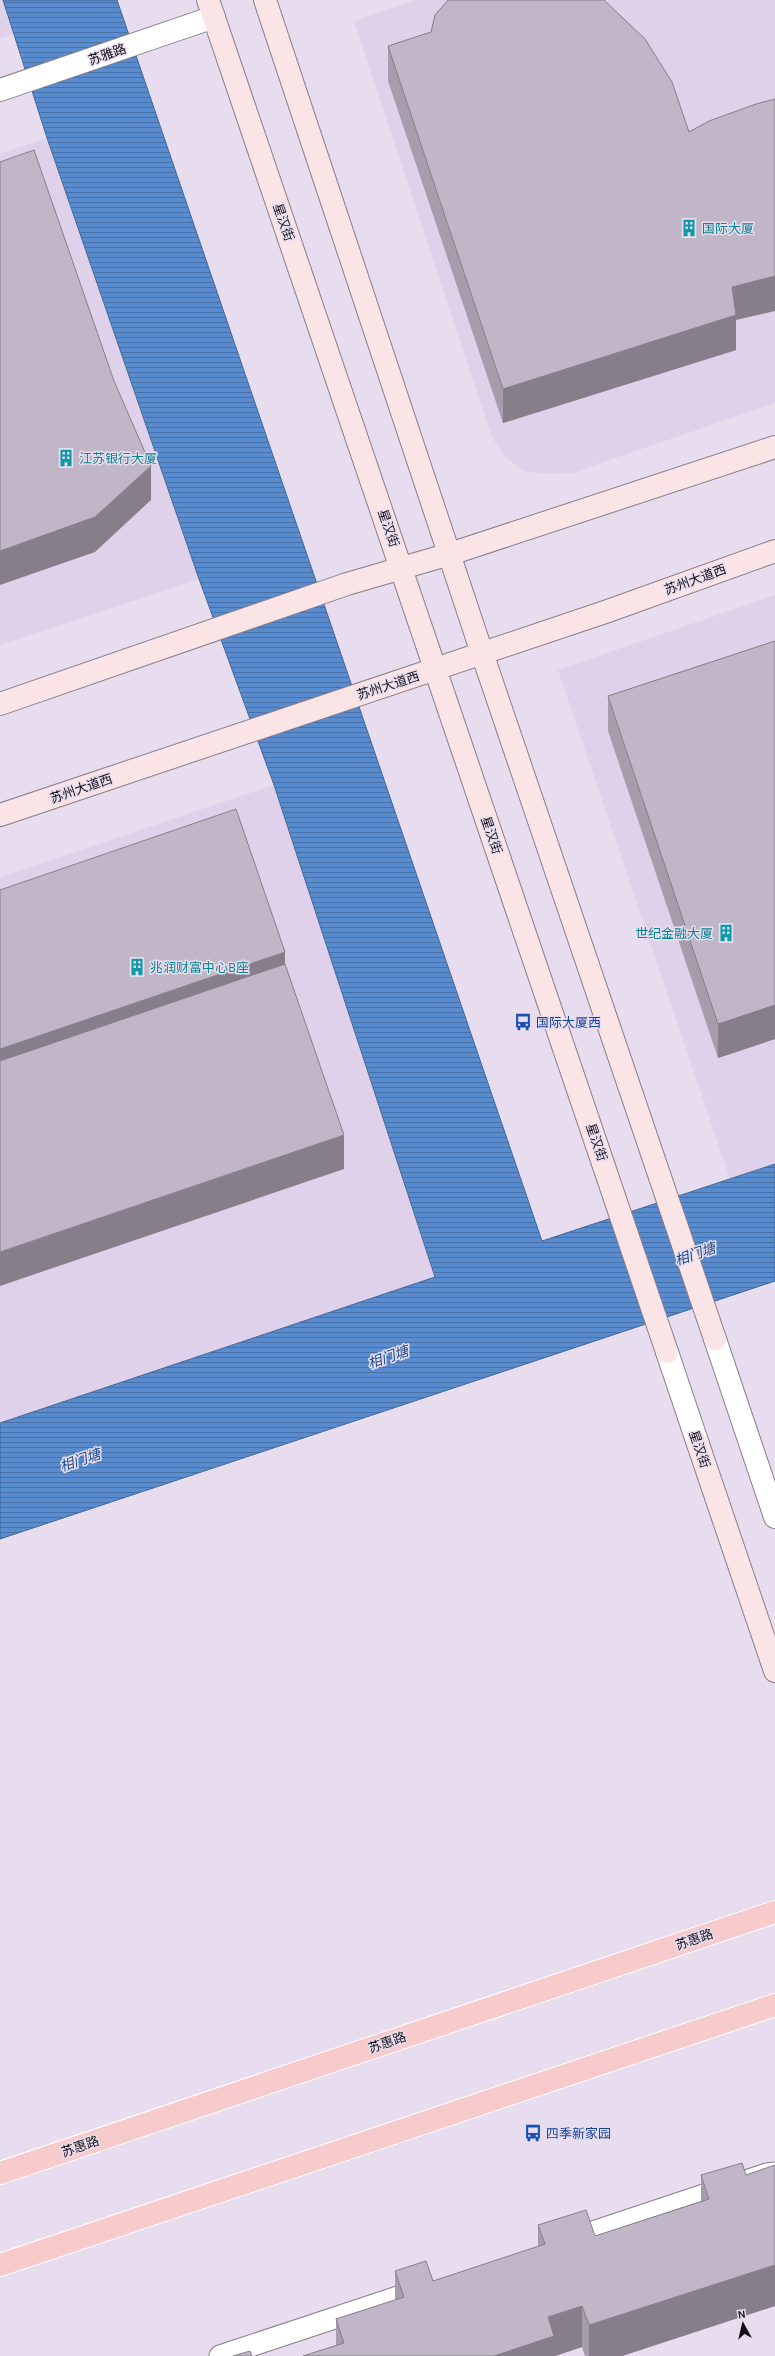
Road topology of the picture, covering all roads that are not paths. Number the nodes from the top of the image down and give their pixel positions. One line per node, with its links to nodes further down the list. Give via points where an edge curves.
1 (265, 0): 6 (main road)
2 (211, 9): 3 (street, 苏雅路, via 144,41); 7 (main road, 星汉街)
3 (9, 87)
4 (775, 447): 6 (main road)
5 (775, 551): 8 (main road, 苏州大道西)
6 (450, 554): 7 (main road); 8 (main road)
7 (403, 569): 9 (main road, 星汉街); 10 (main road, via 347,584)
8 (482, 653): 9 (main road, 苏州大道西); 12 (main road)
9 (435, 669): 11 (main road, 苏州大道西); 13 (main road, 星汉街)
10 (0, 704)
11 (0, 815)
12 (715, 1339): 15 (street)
13 (667, 1352): 14 (street, 星汉街)
14 (698, 1444): 16 (main road, 星汉街)
15 (775, 1517)
16 (775, 1671)
17 (775, 1912): 19 (main road, 苏惠路)
18 (775, 2005): 22 (main road)
19 (0, 2173)
20 (775, 2173): 21 (lane)
21 (549, 2246)
22 (0, 2265)
23 (437, 2284): 24 (lane)
24 (220, 2356)

